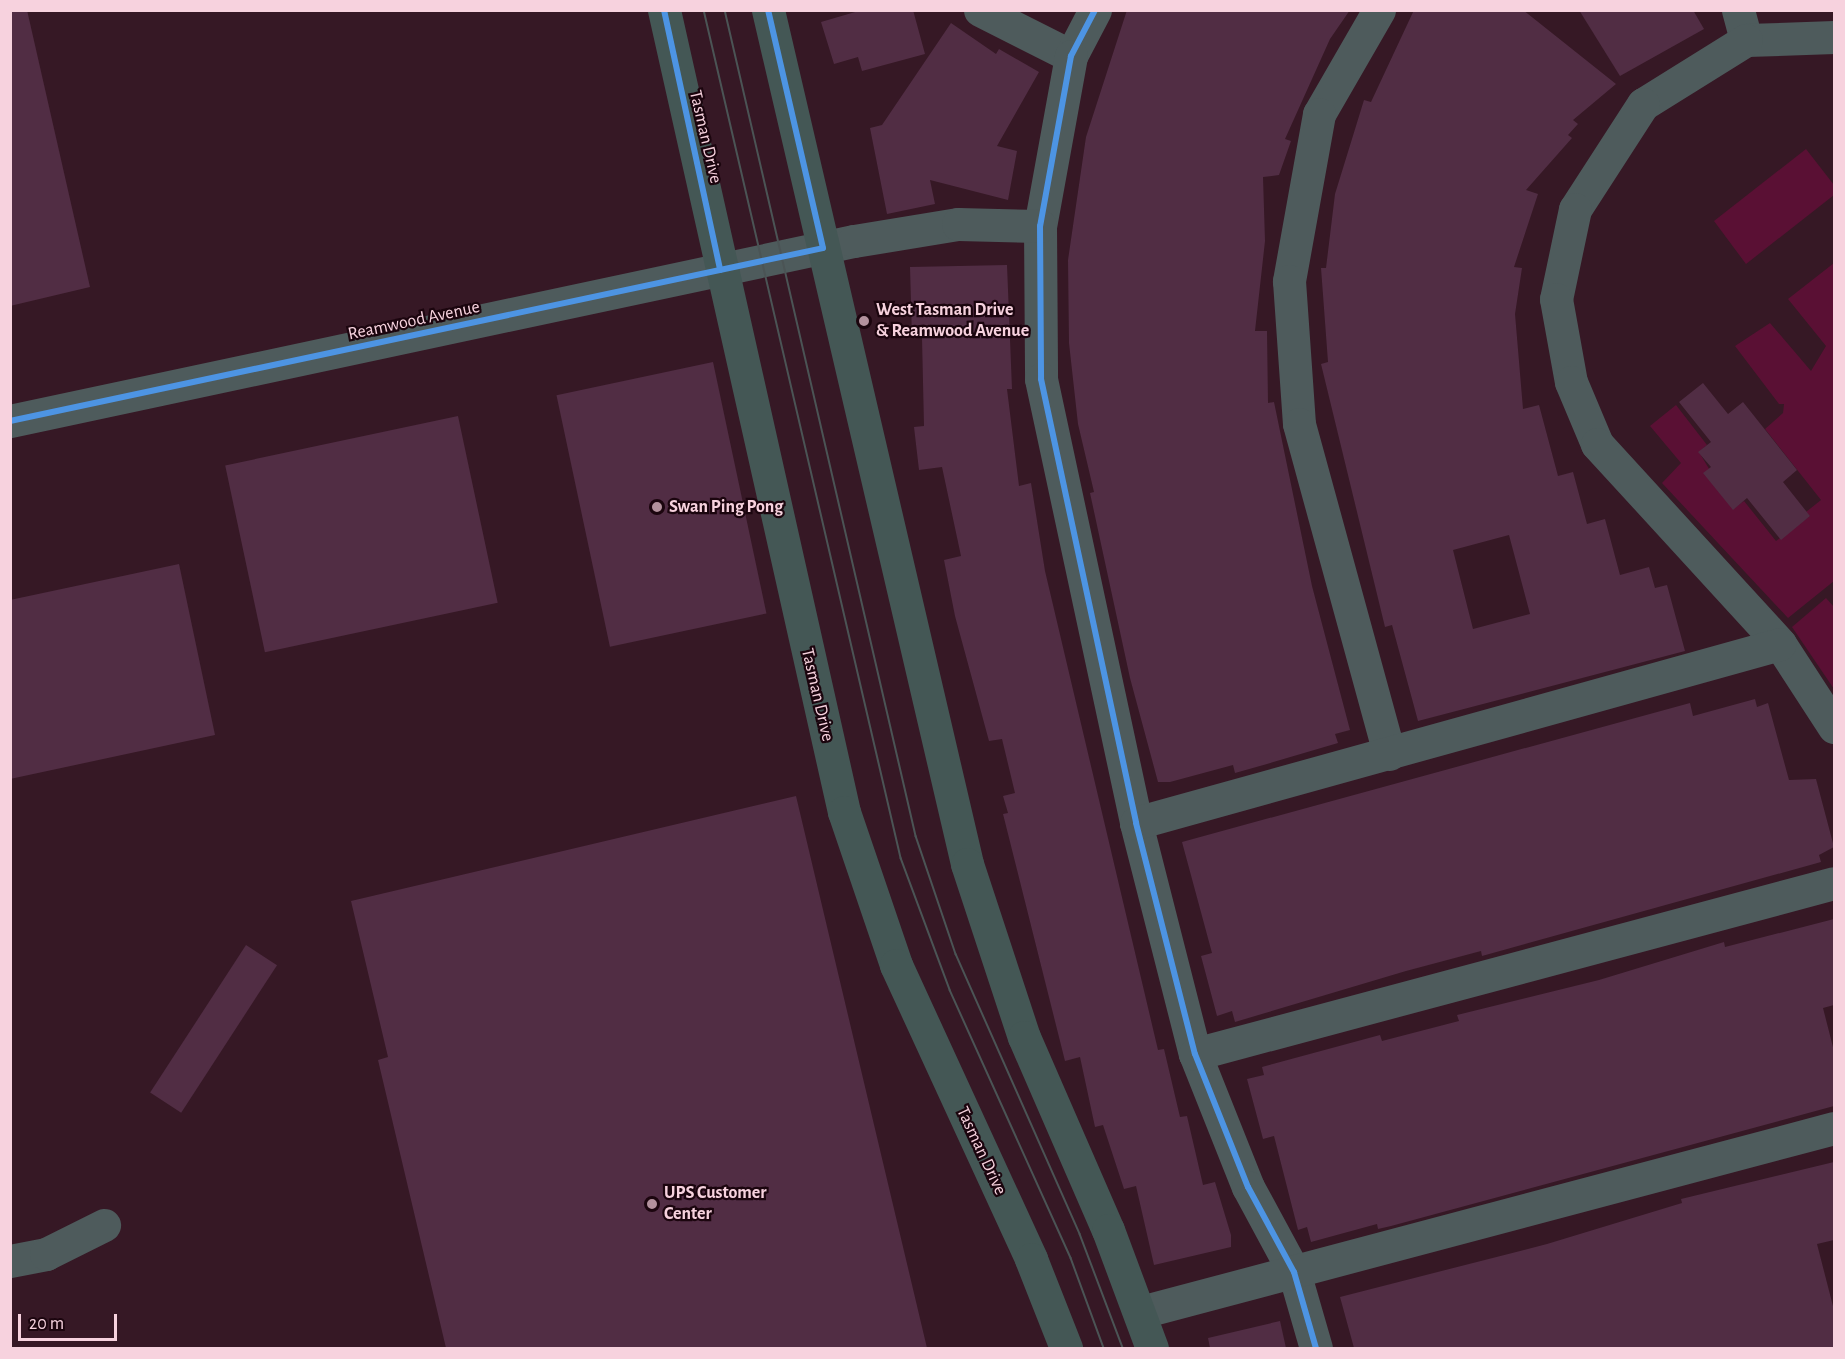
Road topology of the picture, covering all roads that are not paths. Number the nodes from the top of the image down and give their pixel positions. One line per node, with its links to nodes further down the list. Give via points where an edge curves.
1 (664, 10): 11 (main road, Tasman Drive)
2 (768, 10): 10 (main road)
3 (980, 10): 8 (street)
4 (1095, 10): 8 (street)
5 (1379, 10): 15 (street, via 1319,114 1289,281 1299,424)
6 (1742, 25): 7 (street); 13 (street, via 1643,104 1631,121 1575,209 1556,299 1571,382 1597,444)
7 (1834, 37)
8 (1071, 56): 9 (street)
9 (1040, 226): 10 (street, Reamwood Avenue, via 958,225); 16 (street, via 1041,380)
10 (823, 248): 11 (street, Reamwood Avenue); 23 (main road, via 967,864 1024,1036)
11 (720, 270): 12 (street, Reamwood Avenue); 24 (main road, Tasman Drive, via 844,812 871,900)
12 (10, 422)
13 (1780, 644): 14 (street); 15 (street)
14 (1834, 727)
15 (1389, 754): 16 (street)
16 (1136, 823): 18 (street)
17 (1834, 883): 18 (street)
18 (1195, 1054): 22 (street, via 1248,1187)
19 (1834, 1128): 22 (street)
20 (104, 1225): 21 (street, via 46,1254)
21 (10, 1261)
22 (1294, 1272): 23 (street); 26 (street)
23 (1142, 1312): 25 (main road)
24 (1066, 1348)
25 (1152, 1348)
26 (1316, 1348)

